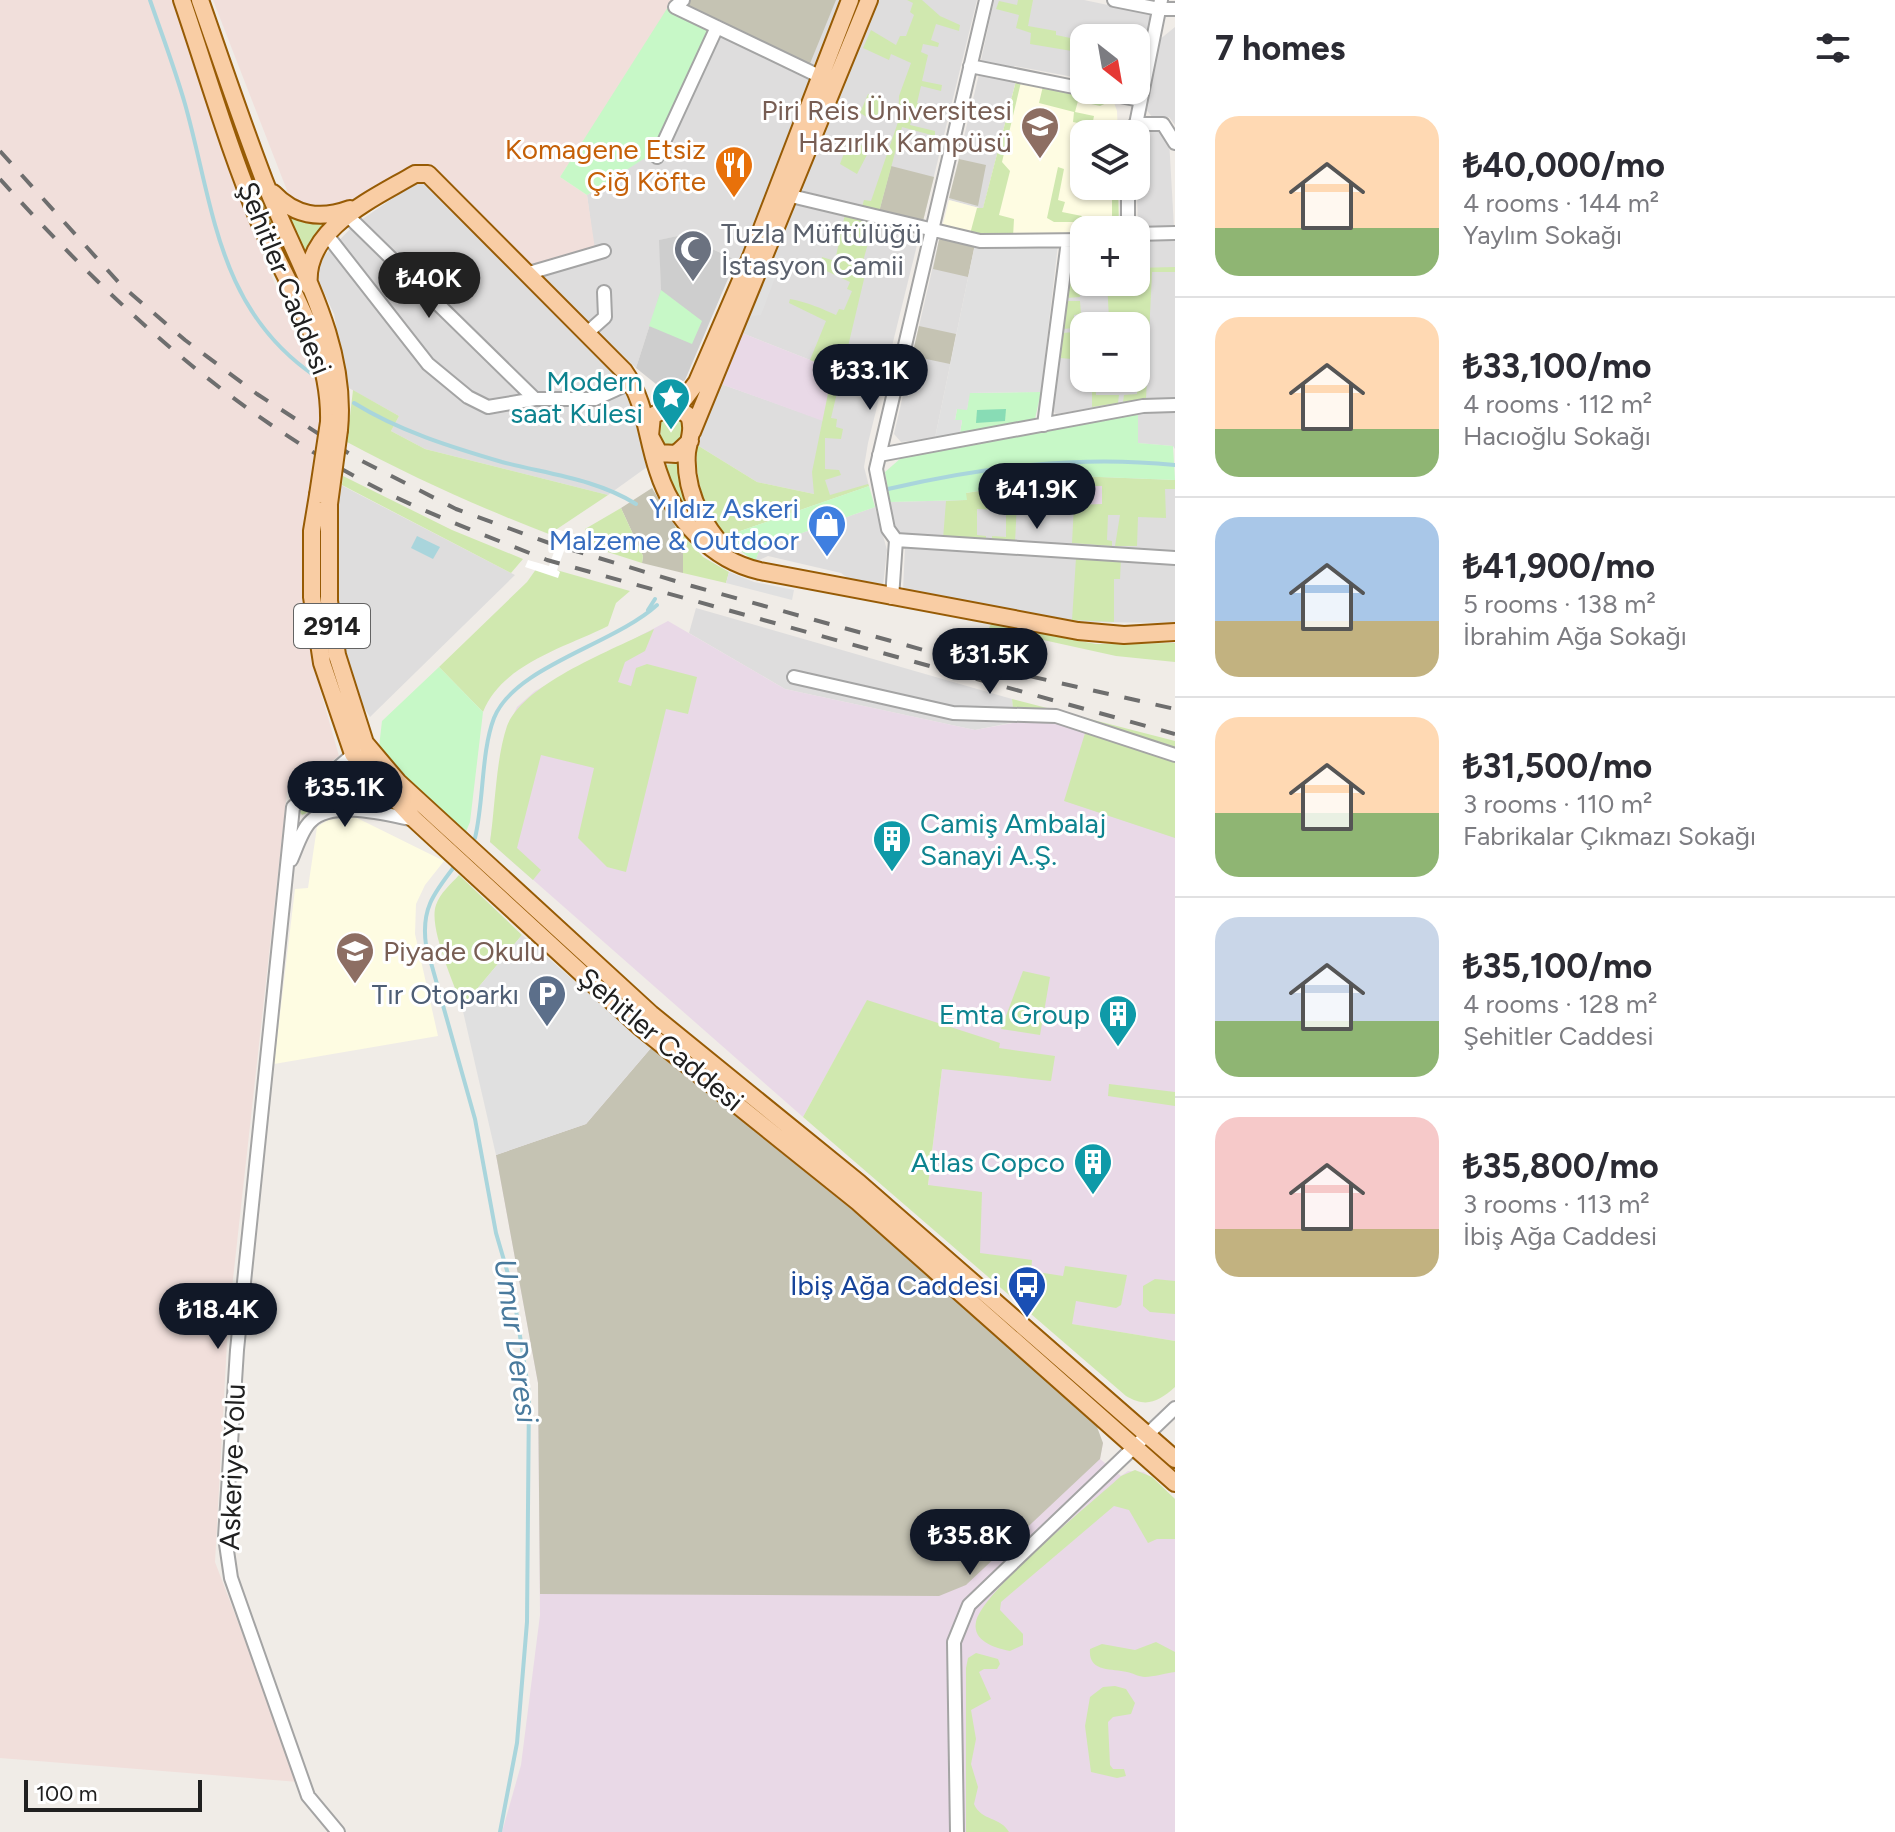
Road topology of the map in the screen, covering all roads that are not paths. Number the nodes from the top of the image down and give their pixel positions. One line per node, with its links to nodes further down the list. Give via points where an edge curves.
1 (182, 0): 33 (main road, Şehitler Caddesi / 2914, via 258,219)
2 (200, 0): 18 (main road, Şehitler Caddesi / 2914)
3 (850, 0): 13 (main road)
4 (869, 0): 19 (main road)
5 (986, 0): 12 (street)
6 (1114, 0): 8 (street)
7 (679, 3): 10 (street)
8 (1160, 5): 9 (street); 11 (street)
9 (1175, 9)
10 (717, 27): 13 (street); 17 (street)
11 (1150, 52)
12 (970, 66): 14 (street); 22 (street)
13 (821, 77): 37 (main road, via 697,382 685,398)
14 (1070, 86)
15 (1150, 126): 16 (street, via 1163,124)
16 (1175, 143)
17 (657, 157)
18 (264, 181): 20 (main road, via 283,203 302,213 337,214); 29 (main road, Şehitler Caddesi / 2914)
19 (791, 196): 22 (street); 42 (main road)
20 (366, 204): 21 (main road); 28 (main road, via 415,174 428,174)
21 (348, 216): 25 (main road); 36 (street)
22 (932, 231): 26 (street, via 980,241); 43 (street)
23 (1175, 233): 24 (street)
24 (1150, 234)
25 (327, 235): 29 (main road, via 309,258); 36 (street, via 446,381 488,407)
26 (1068, 241): 39 (street)
27 (604, 251): 28 (street)
28 (529, 273): 32 (main road)
29 (309, 286): 31 (main road, Şehitler Caddesi / 2914)
30 (604, 292): 32 (street, via 605,317)
31 (325, 326): 33 (main road); 40 (main road, Şehitler Caddesi / 2914, via 340,389)
32 (587, 333): 34 (main road)
33 (315, 341): 40 (main road, Şehitler Caddesi / 2914)
34 (620, 366): 35 (main road); 37 (main road, via 650,396)
35 (632, 382): 36 (street, via 595,399); 41 (main road)
36 (535, 399)
37 (671, 405): 41 (main road, via 652,416); 42 (main road, via 687,413)
38 (1175, 405): 39 (street)
39 (1044, 425): 43 (street)
40 (334, 426): 50 (main road, Şehitler Caddesi / 2914, bridge, via 324,500 329,601)
41 (650, 436): 42 (main road, via 657,451 667,456 683,450); 46 (main road, via 663,485 692,529 721,557)
42 (691, 437): 46 (main road, via 689,481 704,522 729,553)
43 (879, 455): 44 (street, via 878,490)
44 (896, 540): 45 (street); 47 (street)
45 (1175, 558)
46 (760, 571): 47 (main road)
47 (892, 598): 48 (main road, via 1078,631)
48 (1175, 632)
49 (794, 677): 51 (street, via 953,713 1056,716)
50 (359, 749): 52 (main road, Şehitler Caddesi); 53 (street, Askeriye Yolu, via 293,807); 55 (main road, Şehitler Caddesi, via 651,1014 869,1192)
51 (1175, 755)
52 (415, 820): 53 (street, via 357,810 328,812 310,821); 56 (main road, Şehitler Caddesi, via 640,1027 858,1202)
53 (287, 867): 59 (street, Askeriye Yolu, via 237,1350 225,1537 231,1578 308,1796)
54 (1175, 1408): 55 (street)
55 (1147, 1435): 56 (street); 57 (main road, Şehitler Caddesi)
56 (1134, 1448): 58 (main road, Şehitler Caddesi); 60 (street, via 986,1586 959,1624 954,1642)
57 (1175, 1459)
58 (1175, 1483)
59 (338, 1832)
60 (957, 1832)

